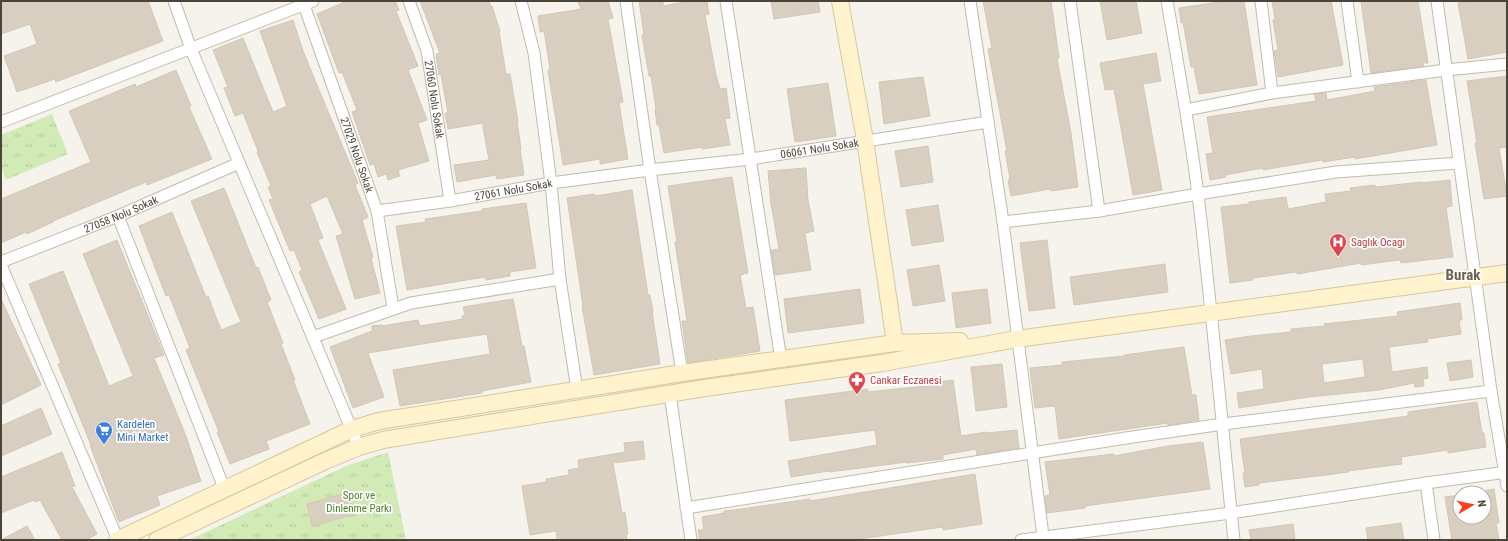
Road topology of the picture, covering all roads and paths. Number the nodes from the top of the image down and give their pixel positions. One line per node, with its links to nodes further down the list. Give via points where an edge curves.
1 (174, 1): 14 (street)
2 (409, 1): 29 (street, 27060 Nolu Sokak, via 427,51)
3 (521, 1): 27 (street, via 534,53)
4 (626, 1): 26 (street)
5 (726, 1): 23 (street)
6 (840, 1): 22 (street)
7 (970, 1): 21 (street)
8 (1070, 1): 31 (street)
9 (1167, 1): 19 (street)
10 (1260, 1): 18 (street)
11 (1347, 1): 17 (street)
12 (1437, 1): 16 (street)
13 (308, 3): 14 (street); 30 (street, 27029 Nolu Sokak)
14 (191, 49): 20 (street); 24 (street)
15 (1507, 64): 16 (street)
16 (1446, 70): 17 (street); 25 (street)
17 (1358, 82): 18 (street)
18 (1272, 94): 19 (street)
19 (1186, 110): 28 (street)
20 (1, 122)
21 (988, 122): 22 (street, 06061 Nolu Sokak); 33 (street)
22 (865, 140): 23 (street, 06061 Nolu Sokak); 42 (street)
23 (751, 159): 26 (street, 06061 Nolu Sokak); 43 (street)
24 (239, 163): 32 (street, 27058 Nolu Sokak); 40 (street)
25 (1459, 163): 28 (street, via 1336,172); 36 (street)
26 (650, 170): 27 (street, 27061 Nolu Sokak); 44 (street)
27 (551, 184): 29 (street, 27061 Nolu Sokak); 37 (street)
28 (1198, 194): 31 (street); 39 (street)
29 (450, 201): 30 (street, 27061 Nolu Sokak)
30 (377, 211): 38 (street, 27029 Nolu Sokak)
31 (1099, 211): 33 (street)
32 (118, 216): 34 (street, 27058 Nolu Sokak); 55 (street)
33 (1003, 222): 41 (street)
34 (1, 264): 59 (street)
35 (1507, 273): 36 (street)
36 (1476, 277): 39 (street); 46 (street)
37 (560, 279): 38 (street); 45 (street)
38 (393, 308): 40 (street)
39 (1210, 313): 41 (street); 48 (street)
40 (313, 337): 49 (street)
41 (1017, 339): 42 (street); 47 (street, via 882,363); 51 (street)
42 (895, 343): 43 (street)
43 (781, 360): 44 (street)
44 (682, 373): 45 (street)
45 (577, 390): 49 (street, via 379,421)
46 (1491, 391): 48 (street); 52 (street)
47 (670, 394): 50 (street, via 383,440); 56 (street)
48 (1223, 424): 51 (street); 57 (street)
49 (352, 428): 50 (street); 55 (street)
50 (359, 447): 60 (street)
51 (1034, 454): 56 (street); 58 (street)
52 (1506, 472): 53 (street); 54 (street)
53 (1426, 483): 57 (street); 64 (street)
54 (1507, 486)
55 (224, 488): 59 (street)
56 (686, 508): 61 (street)
57 (1231, 513): 58 (street); 63 (street)
58 (1043, 536): 62 (street)
59 (117, 540)
60 (157, 540)
61 (691, 540)
62 (1021, 540)
63 (1234, 540)
64 (1434, 540)

